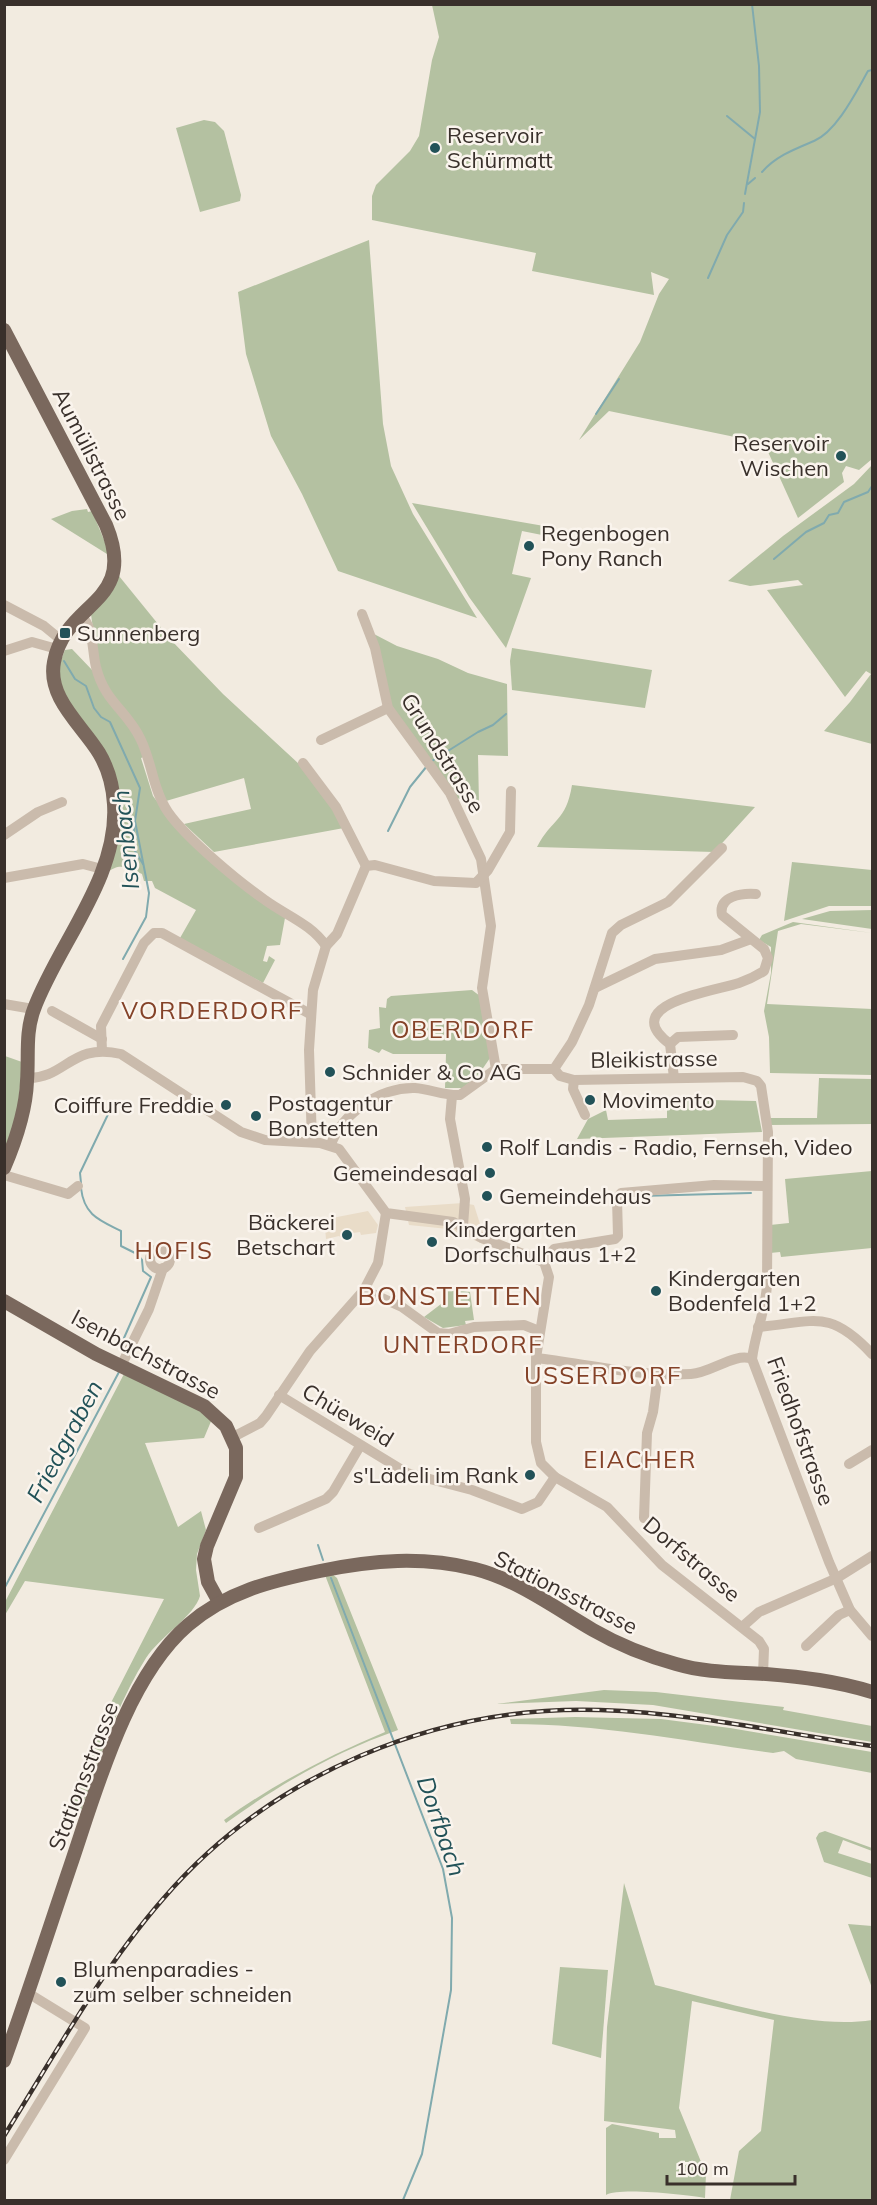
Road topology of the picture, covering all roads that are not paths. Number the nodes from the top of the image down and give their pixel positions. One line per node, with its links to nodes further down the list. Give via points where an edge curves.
1 (4, 330): 4 (main road, Aumülistrasse, via 113,545 114,566 109,584)
2 (4, 605): 5 (street, via 44,626)
3 (362, 614): 7 (street, Grundstrasse, via 375,648)
4 (81, 616): 5 (main road); 20 (street, via 88,624 105,693 141,740 157,792 168,812 241,882 306,924)
5 (59, 644): 6 (street, via 32,642); 15 (main road, via 53,669 57,691 100,754 111,780 114,832)
6 (4, 651)
7 (388, 708): 8 (street); 17 (street, Grundstrasse, via 450,793 476,845)
8 (321, 740)
9 (303, 763): 14 (street, via 336,807)
10 (512, 791): 17 (street, via 510,832)
11 (62, 802): 12 (street, via 38,812)
12 (4, 835)
13 (722, 848): 21 (street, via 668,902 615,929 608,941)
14 (366, 866): 17 (street, via 434,880 476,883); 20 (street, via 337,934)
15 (102, 869): 16 (street, via 83,864); 23 (main road)
16 (4, 878)
17 (483, 878): 30 (street, Grundstrasse, via 491,927 482,988)
18 (756, 894): 19 (street, via 736,894 721,909 722,915)
19 (751, 939): 21 (street, via 721,950 655,959); 28 (street, via 767,954 764,971 659,1010 655,1029)
20 (326, 946): 25 (street)
21 (597, 987): 31 (street, via 572,1042)
22 (4, 1004): 23 (street)
23 (33, 1009): 32 (main road, via 27,1040)
24 (52, 1011): 27 (street)
25 (310, 1014): 27 (street, via 158,932 149,935 144,943 101,1026); 38 (street)
26 (733, 1035): 28 (street, via 678,1037)
27 (102, 1039): 29 (street)
28 (670, 1044): 33 (street)
29 (102, 1051): 32 (street, via 77,1057 47,1076); 38 (street, via 132,1059 241,1132 265,1140)
30 (496, 1069): 31 (street); 36 (street, via 460,1095)
31 (554, 1069): 34 (street, Bleikistrasse, via 560,1076)
32 (28, 1078): 40 (main road, via 21,1120)
33 (674, 1078): 34 (street, Bleikistrasse); 35 (street, Bleikistrasse, via 743,1077)
34 (574, 1080): 37 (street, via 573,1089)
35 (757, 1081): 43 (street, Friedhofstrasse, via 763,1091 768,1132)
36 (452, 1096): 39 (street, via 430,1090 400,1089 352,1112 337,1128); 45 (street, via 450,1119 465,1199)
37 (585, 1115)
38 (312, 1142): 39 (street)
39 (331, 1144): 44 (street, via 345,1155)
40 (4, 1168)
41 (4, 1176): 42 (street, via 68,1194)
42 (78, 1186)
43 (767, 1186): 46 (street, via 714,1185 621,1193 617,1199 615,1239 554,1249); 52 (street, Friedhofstrasse, via 766,1297)
44 (387, 1214): 45 (street, via 435,1218); 48 (street, via 378,1263)
45 (464, 1226): 46 (street, via 482,1238)
46 (544, 1262): 50 (street, Dorfstrasse, via 549,1277)
47 (163, 1268): 57 (street, via 149,1309)
48 (363, 1290): 51 (street, via 402,1307 438,1333); 59 (street, via 310,1351)
49 (4, 1300): 57 (main road, Isenbachstrasse)
50 (540, 1317): 51 (street); 53 (street, Dorfstrasse)
51 (524, 1325): 53 (street)
52 (758, 1327): 54 (street, via 801,1321 829,1323 854,1335); 56 (street, Friedhofstrasse)
53 (538, 1331): 55 (street, Dorfstrasse)
54 (873, 1354)
55 (536, 1358): 58 (street); 64 (street, Dorfstrasse, via 536,1442 542,1463)
56 (752, 1359): 58 (street, via 739,1357 695,1374); 68 (street, Friedhofstrasse)
57 (121, 1366): 60 (main road, Isenbachstrasse, via 204,1407 219,1418)
58 (658, 1374): 65 (street, via 647,1433)
59 (279, 1395): 60 (street, via 260,1423); 61 (street, Chüeweid)
60 (233, 1437): 69 (main road, via 236,1477 204,1559 208,1582)
61 (360, 1446): 64 (street, Chüeweid, via 413,1475 472,1490 522,1509 538,1502); 66 (street, via 326,1499)
62 (873, 1450): 63 (street)
63 (849, 1464)
64 (555, 1477): 71 (street, Dorfstrasse, via 607,1507 662,1565)
65 (645, 1518)
66 (259, 1528)
67 (873, 1556): 68 (street)
68 (837, 1578): 70 (street, Friedhofstrasse); 71 (street, via 759,1611)
69 (219, 1602): 74 (main road, Stationsstrasse, via 252,1587 328,1569 409,1559 479,1570 513,1582 596,1632 641,1653 712,1673); 76 (main road, Stationsstrasse, via 177,1635 156,1658 138,1692 105,1768)
70 (850, 1610): 72 (street, Friedhofstrasse); 73 (street)
71 (742, 1627): 74 (street, Dorfstrasse, via 764,1649)
72 (873, 1636)
73 (806, 1646)
74 (763, 1674): 75 (main road, Stationsstrasse, via 823,1679)
75 (873, 1692)
76 (28, 1993): 77 (main road, Stationsstrasse); 78 (street, via 85,2028)
77 (4, 2061)
78 (4, 2160)

